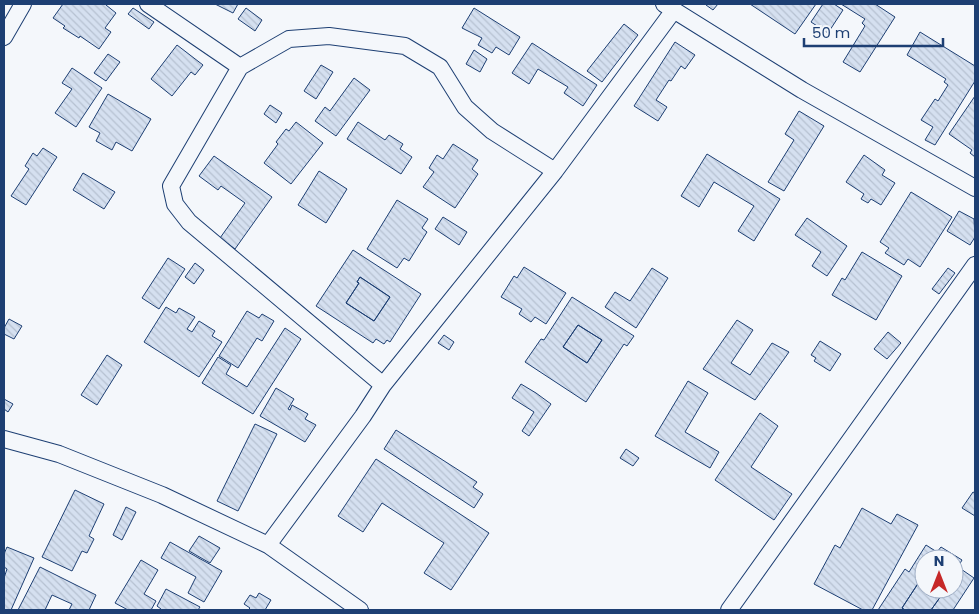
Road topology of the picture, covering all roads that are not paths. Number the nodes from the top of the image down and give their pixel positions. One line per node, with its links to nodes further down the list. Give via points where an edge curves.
1 (23, 4): 4 (street)
2 (148, 4): 5 (street)
3 (669, 7): 6 (street); 7 (street, via 802,90)
4 (4, 37)
5 (240, 66): 6 (street, via 289,39 329,36 405,46 440,66 465,107 492,131); 9 (street, via 171,186 174,204 188,222)
6 (556, 171): 9 (street)
7 (975, 188)
8 (975, 265): 13 (street)
9 (383, 385): 11 (street, via 364,416)
10 (4, 439): 11 (street, via 58,454 162,495)
11 (268, 545): 12 (street)
12 (360, 610)
13 (729, 610)

